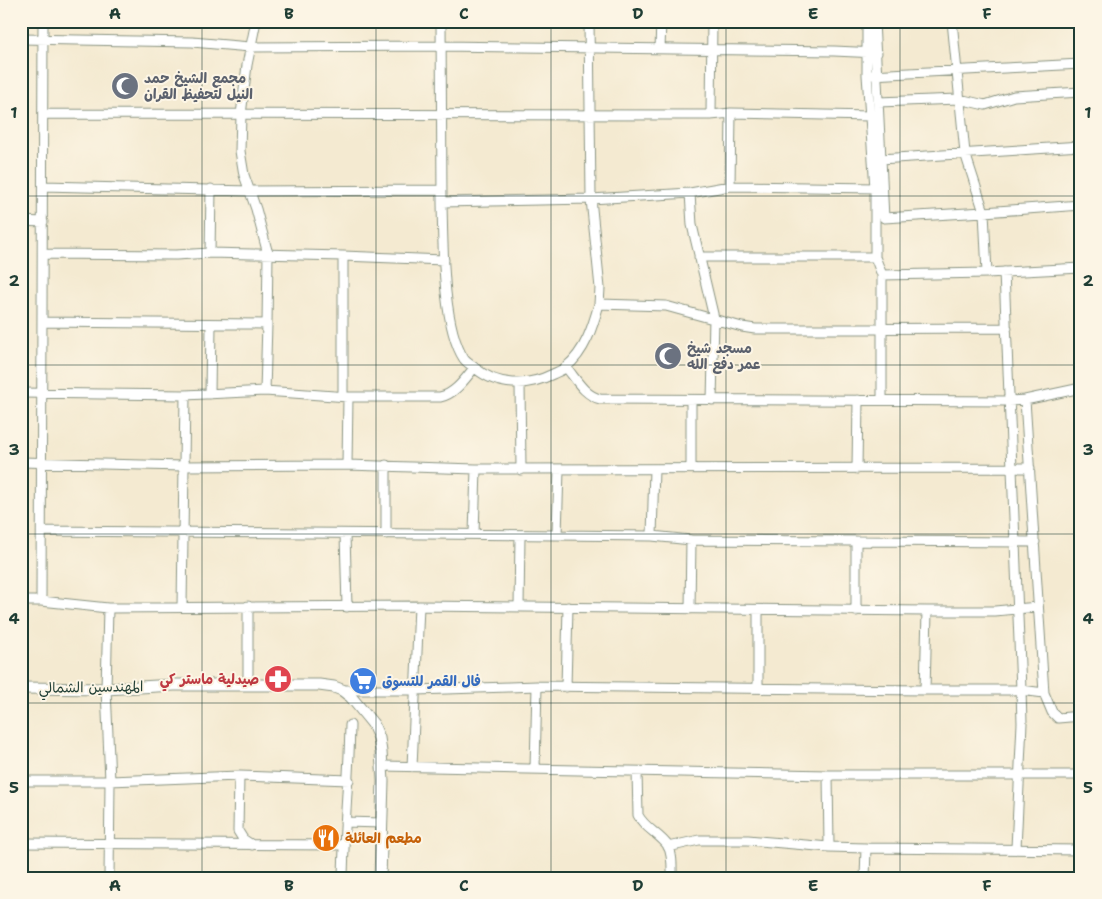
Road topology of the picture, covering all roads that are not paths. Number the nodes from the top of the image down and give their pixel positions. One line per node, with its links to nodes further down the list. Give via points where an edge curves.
1 (43, 21): 11 (street)
2 (256, 21): 13 (street)
3 (441, 21): 12 (street)
4 (589, 21): 14 (street)
5 (661, 21): 15 (street)
6 (712, 21): 16 (street)
7 (867, 21): 17 (street)
8 (874, 21): 17 (street)
9 (952, 21): 19 (street)
10 (21, 40): 11 (street)
11 (43, 40): 13 (street, via 192,42); 25 (street)
12 (441, 46): 13 (street); 14 (street); 28 (street)
13 (250, 47): 27 (street)
14 (588, 48): 15 (street); 26 (street)
15 (660, 49): 16 (street)
16 (712, 49): 17 (street); 29 (street)
17 (872, 53): 20 (street)
18 (1081, 64): 19 (street)
19 (956, 70): 20 (street); 22 (street)
20 (871, 75): 23 (street); 30 (street)
21 (1081, 92): 22 (street, via 1014,96 985,105)
22 (959, 99): 23 (street); 32 (street)
23 (878, 102): 33 (street)
24 (731, 113): 29 (street); 30 (street); 35 (street)
25 (43, 114): 27 (street); 34 (street)
26 (589, 114): 28 (street); 29 (street); 41 (street)
27 (241, 115): 28 (street); 39 (street, via 241,164)
28 (441, 115): 38 (street)
29 (710, 115)
30 (870, 116): 36 (street)
31 (1081, 146): 32 (street)
32 (965, 153): 33 (street); 44 (street)
33 (880, 159): 44 (street, via 885,218)
34 (43, 186): 37 (street); 46 (street)
35 (730, 186): 36 (street); 40 (street)
36 (874, 188): 52 (street)
37 (211, 189): 39 (street); 47 (street)
38 (442, 190): 39 (street); 42 (street)
39 (250, 191): 49 (street)
40 (690, 193): 41 (street); 51 (street, via 692,225)
41 (591, 199): 42 (street); 58 (street)
42 (442, 202): 53 (street)
43 (1081, 205): 44 (street)
44 (984, 212): 56 (street)
45 (21, 221): 46 (street)
46 (43, 222): 48 (street)
47 (210, 253): 48 (street); 49 (street)
48 (43, 254): 60 (street)
49 (268, 254): 50 (street); 62 (street)
50 (343, 256): 53 (street); 74 (street)
51 (700, 257): 52 (street); 59 (street)
52 (875, 257): 57 (street)
53 (444, 260): 66 (street, via 454,336 465,360)
54 (1081, 268): 55 (street)
55 (1004, 272): 56 (street); 63 (street)
56 (987, 273): 57 (street)
57 (882, 275): 64 (street)
58 (599, 304): 59 (street, via 666,306); 65 (street, via 587,340)
59 (714, 318): 64 (street, via 755,329); 77 (street)
60 (42, 322): 61 (street); 71 (street)
61 (211, 324): 62 (street); 72 (street)
62 (267, 324): 69 (street)
63 (1007, 328): 64 (street); 80 (street)
64 (882, 329): 75 (street)
65 (566, 367): 67 (street); 76 (street, via 593,398)
66 (474, 368): 67 (street, via 500,382); 74 (street, via 447,396)
67 (520, 384): 92 (street)
68 (1081, 388): 79 (street)
69 (265, 391): 72 (street); 74 (street)
70 (21, 393): 71 (street)
71 (43, 393): 73 (street); 82 (street)
72 (210, 394): 73 (street)
73 (185, 395): 85 (street)
74 (345, 396): 83 (street)
75 (882, 399): 78 (street); 80 (street)
76 (691, 400): 77 (street); 87 (street)
77 (712, 400): 78 (street)
78 (858, 400): 90 (street)
79 (1025, 400): 80 (street); 89 (street)
80 (1009, 401): 88 (street)
81 (21, 462): 82 (street)
82 (42, 463): 85 (street); 94 (street)
83 (347, 464): 84 (street); 85 (street)
84 (386, 465): 91 (street); 97 (street)
85 (183, 466): 95 (street)
86 (654, 468): 87 (street); 93 (street); 101 (street)
87 (692, 468): 90 (street)
88 (1012, 468): 89 (street); 90 (street); 105 (street)
89 (1030, 468): 104 (street)
90 (857, 469)
91 (476, 470): 92 (street); 98 (street)
92 (521, 470): 93 (street)
93 (559, 470): 100 (street)
94 (42, 531): 95 (street); 107 (street)
95 (183, 533): 96 (street); 110 (street)
96 (345, 534): 97 (street); 111 (street)
97 (386, 534): 98 (street)
98 (474, 534): 99 (street)
99 (520, 535): 100 (street); 112 (street)
100 (557, 535): 101 (street)
101 (652, 536): 102 (street)
102 (691, 540): 103 (street); 115 (street)
103 (856, 541): 105 (street); 119 (street)
104 (1035, 542): 105 (street); 116 (street)
105 (1016, 543): 117 (street)
106 (21, 601): 107 (street)
107 (42, 602): 114 (street)
108 (248, 606): 110 (street); 111 (street); 121 (street)
109 (419, 606): 111 (street); 112 (street); 128 (street)
110 (182, 607): 114 (street)
111 (347, 607)
112 (519, 607): 113 (street)
113 (568, 607): 115 (street); 123 (street)
114 (108, 608): 126 (street)
115 (690, 608): 118 (street)
116 (1038, 608): 117 (street); 131 (street)
117 (1018, 609): 120 (street); 130 (street)
118 (758, 611): 119 (street); 125 (street)
119 (856, 611): 120 (street)
120 (927, 611): 129 (street)
121 (248, 685): 126 (main road, المهندسين الشمالي); 127 (main road, المهندسين الشمالي, via 319,685)
122 (537, 686): 123 (street); 128 (street); 136 (street)
123 (566, 687): 125 (street)
124 (21, 688): 126 (main road, المهندسين الشمالي)
125 (758, 688): 129 (street)
126 (106, 689): 144 (street)
127 (342, 690): 128 (street); 134 (main road, via 373,724 379,738)
128 (416, 690): 135 (street)
129 (925, 690): 130 (street)
130 (1021, 690): 131 (street); 138 (street)
131 (1044, 693): 132 (street, via 1058,718)
132 (1081, 716)
133 (350, 725): 142 (street)
134 (383, 766): 135 (street); 146 (main road)
135 (412, 767): 136 (street)
136 (535, 768): 137 (street)
137 (638, 772): 139 (street); 152 (street, via 638,815)
138 (1019, 774): 139 (street); 140 (street); 154 (street)
139 (828, 775): 151 (street)
140 (1081, 775)
141 (239, 776): 142 (street); 144 (street); 149 (street, via 238,831)
142 (349, 780): 145 (street)
143 (21, 781): 144 (street)
144 (110, 782): 148 (street)
145 (345, 822): 146 (street); 150 (street)
146 (382, 823): 158 (main road)
147 (21, 843): 148 (street)
148 (110, 843): 149 (street); 156 (street)
149 (252, 845): 150 (street)
150 (344, 846): 157 (street)
151 (829, 847): 152 (street, via 748,840 699,840); 153 (street)
152 (668, 848): 159 (street)
153 (866, 848): 154 (street); 160 (street)
154 (1016, 848): 155 (street)
155 (1081, 850)
156 (109, 878)
157 (343, 878)
158 (380, 878)
159 (672, 878)
160 (865, 878)

